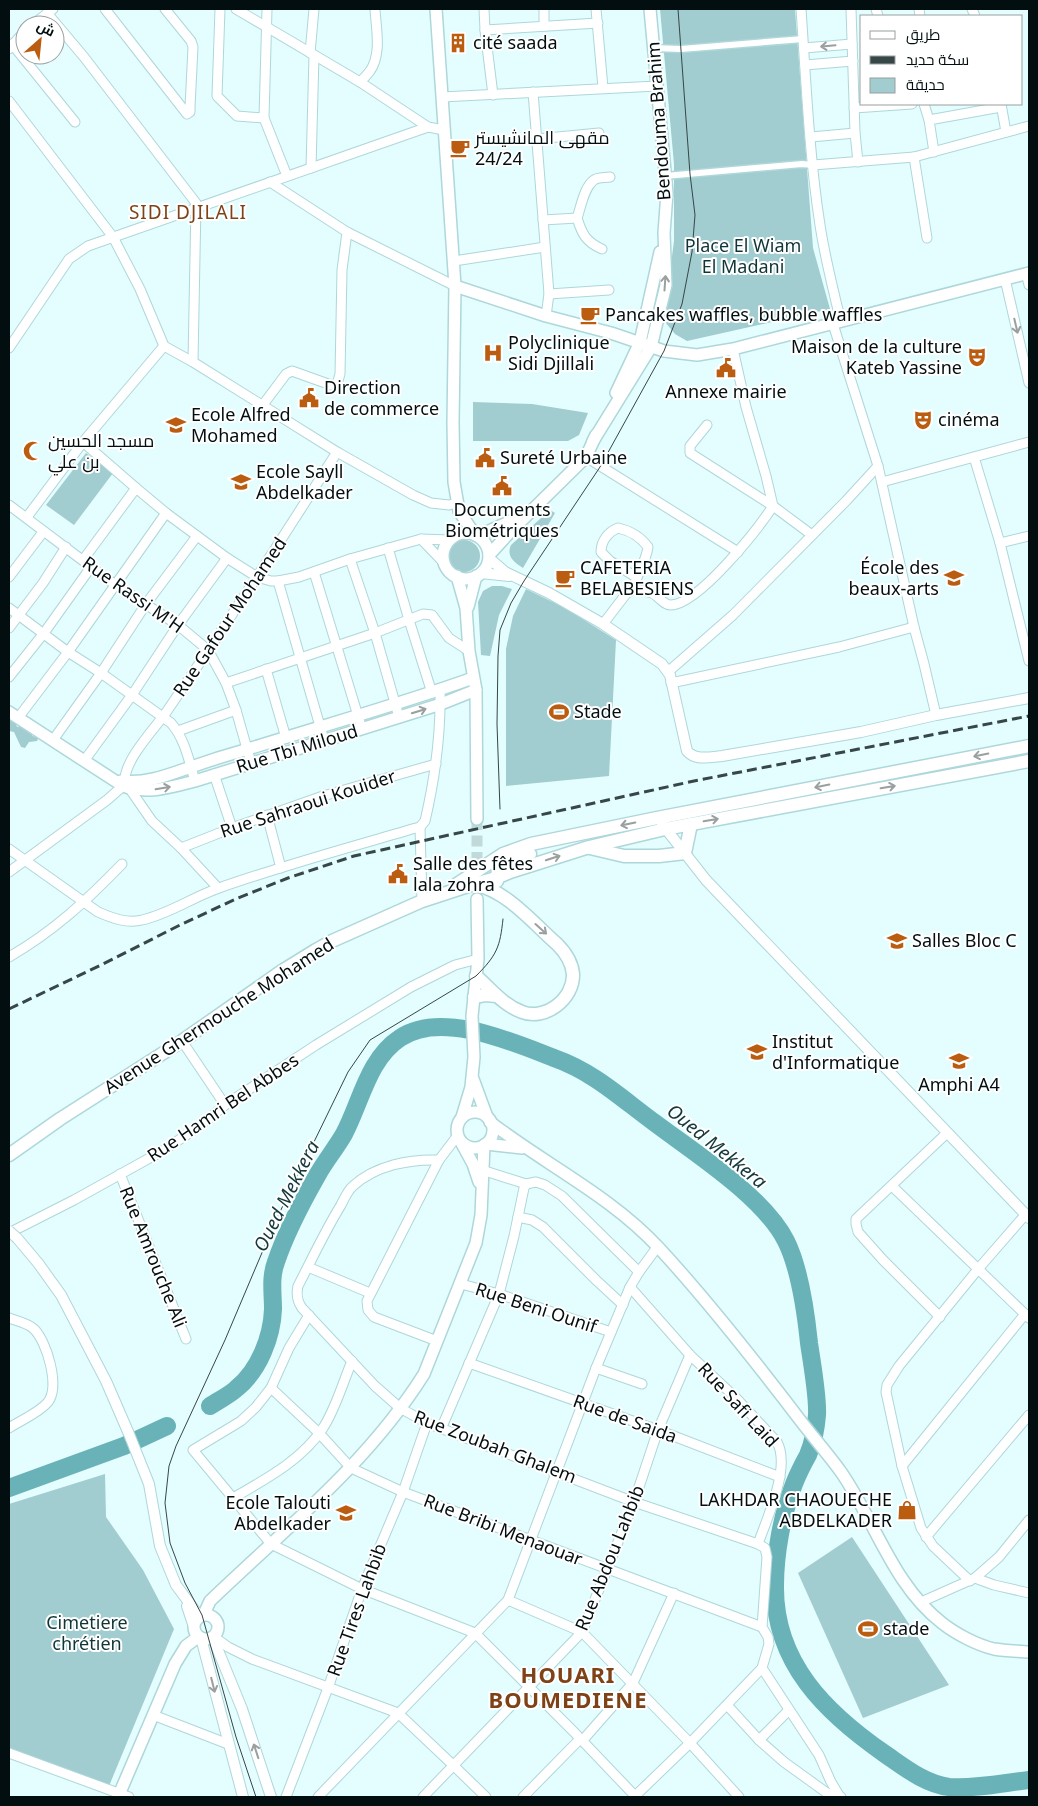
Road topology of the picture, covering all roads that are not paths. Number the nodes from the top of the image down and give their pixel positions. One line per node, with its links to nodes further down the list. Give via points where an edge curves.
1 (105, 9): 2 (street, via 187,114 190,112 191,41)
2 (165, 9)
3 (220, 9): 39 (street, via 217,96 238,116)
4 (236, 9): 17 (street)
5 (267, 9): 17 (street)
6 (314, 9): 24 (street)
7 (375, 9): 28 (street, via 376,56 370,71)
8 (436, 9): 33 (main road)
9 (484, 9): 19 (street)
10 (544, 9): 18 (street)
11 (596, 9): 16 (street)
12 (650, 9): 23 (main road, Bendouma Brahim)
13 (801, 9): 20 (street)
14 (850, 9): 21 (street)
15 (50, 11): 59 (street, via 194,200)
16 (598, 23): 18 (street); 30 (street)
17 (266, 26): 24 (street); 39 (street)
18 (544, 26): 19 (street)
19 (485, 30): 32 (street)
20 (803, 43): 21 (street, one-way to 20); 23 (street); 26 (street)
21 (852, 44): 25 (street)
22 (10, 47): 41 (street)
23 (654, 48): 29 (main road, Bendouma Brahim)
24 (312, 54): 28 (street); 54 (street)
25 (853, 60): 26 (street); 27 (street)
26 (805, 65): 48 (street)
27 (858, 77): 38 (street)
28 (360, 82): 43 (street)
29 (657, 86): 30 (street); 56 (main road, Bendouma Brahim)
30 (603, 88): 31 (street)
31 (533, 92): 32 (street); 49 (street)
32 (493, 95): 33 (street)
33 (442, 97): 44 (main road)
34 (9, 101): 64 (street)
35 (898, 105): 38 (street)
36 (924, 105): 40 (street)
37 (1001, 105): 40 (street); 45 (street)
38 (854, 108): 47 (street)
39 (264, 118): 55 (street)
40 (929, 120): 50 (street)
41 (75, 122)
42 (1029, 126): 45 (street)
43 (428, 127): 44 (street); 54 (street)
44 (444, 130): 68 (main road)
45 (1006, 132): 50 (street)
46 (600, 133): 49 (street)
47 (855, 133): 48 (street); 52 (street)
48 (810, 137): 53 (street)
49 (537, 140): 61 (street)
50 (934, 152): 51 (street)
51 (914, 157): 52 (street); 65 (street)
52 (858, 162): 53 (street)
53 (813, 165): 56 (street); 76 (street, via 819,224)
54 (310, 168): 55 (street)
55 (286, 176): 58 (street)
56 (665, 176): 63 (main road, Bendouma Brahim)
57 (610, 177): 60 (street, via 592,181)
58 (270, 182): 59 (street); 62 (street)
59 (196, 208): 64 (street); 82 (street)
60 (577, 218): 61 (street); 67 (street, via 586,239)
61 (543, 220): 66 (street)
62 (347, 232): 72 (street); 84 (street, via 337,384 292,371 286,374)
63 (664, 233): 77 (main road, Bendouma Brahim); 79 (main road, Bendouma Brahim, one-way to 63, via 666,285)
64 (113, 237): 78 (street, via 140,288); 80 (street, via 88,246 69,259)
65 (927, 238)
66 (545, 247): 68 (street); 74 (street)
67 (602, 250)
68 (454, 261): 72 (main road)
69 (1028, 273): 70 (main road); 71 (street)
70 (1005, 279): 76 (main road); 83 (street, one-way to 83)
71 (1029, 285)
72 (455, 286): 75 (main road); 96 (main road, via 453,422 454,482)
73 (609, 290): 74 (street)
74 (549, 294): 75 (street)
75 (546, 316): 77 (main road)
76 (837, 323): 81 (main road); 92 (street)
77 (640, 342): 79 (main road); 86 (main road, Bendouma Brahim)
78 (164, 346): 82 (street); 87 (street)
79 (652, 347): 81 (main road, via 698,355); 86 (main road, Bendouma Brahim)
80 (9, 348)
81 (733, 349): 95 (street)
82 (193, 362): 84 (street)
83 (1029, 383)
84 (262, 406): 89 (street)
85 (707, 425): 95 (street, via 690,446 690,453)
86 (593, 441): 90 (main road, Bendouma Brahim)
87 (83, 442): 94 (street); 100 (street)
88 (1029, 442): 91 (street)
89 (337, 452): 96 (street, via 413,495 431,503); 122 (street, Rue Gafour Mohamed)
90 (586, 457): 98 (main road, Bendouma Brahim); 111 (street)
91 (974, 457): 93 (street); 108 (street)
92 (878, 466): 93 (street); 102 (street)
93 (882, 482): 135 (street)
94 (136, 488): 99 (street); 115 (street)
95 (772, 506): 102 (street); 111 (street)
96 (458, 507): 103 (main road); 106 (main road)
97 (10, 509): 100 (street, Rue Rassi M'H)
98 (532, 510): 103 (main road, Bendouma Brahim); 112 (main road, Bendouma Brahim)
99 (166, 513): 104 (street); 126 (street)
100 (27, 518): 101 (street, Rue Rassi M'H)
101 (43, 532): 109 (street, Rue Rassi M'H); 121 (street)
102 (812, 534): 146 (street, via 733,615)
103 (477, 535): 106 (main road, via 469,533); 112 (main road, via 485,543)
104 (197, 536): 113 (street); 128 (street)
105 (1029, 536): 108 (street)
106 (454, 537): 107 (street); 116 (main road, via 444,550)
107 (421, 539): 110 (street); 116 (street)
108 (1000, 543): 144 (street)
109 (66, 547): 115 (street, Rue Rassi M'H); 130 (street)
110 (388, 548): 114 (street); 132 (street)
111 (738, 552): 127 (street, via 694,594 674,605 653,594)
112 (489, 557): 119 (main road, via 486,568); 123 (street)
113 (227, 558): 122 (street); 134 (street)
114 (350, 559): 118 (street); 138 (street)
115 (82, 560): 117 (street, Rue Rassi M'H)
116 (445, 564): 120 (main road)
117 (91, 567): 126 (street, Rue Rassi M'H); 137 (street)
118 (314, 572): 125 (street); 139 (street)
119 (478, 574): 120 (main road, via 467,578); 123 (street); 131 (main road)
120 (457, 576): 131 (main road)
121 (9, 577)
122 (258, 577): 125 (street); 140 (street, Rue Gafour Mohamed)
123 (515, 577): 133 (street)
124 (636, 577): 124 (street, via 648,547 630,531 618,528 611,531 601,546 601,552); 127 (street)
125 (278, 581): 143 (street)
126 (114, 584): 128 (street, Rue Rassi M'H); 142 (street)
127 (633, 589): 133 (street)
128 (146, 604): 134 (street, Rue Rassi M'H); 147 (street)
129 (9, 608): 130 (street)
130 (20, 615): 136 (street); 137 (street)
131 (467, 616): 141 (main road)
132 (409, 620): 138 (street); 141 (street, via 423,614 432,616 449,638); 153 (street)
133 (603, 624): 146 (street)
134 (178, 625): 140 (street, Rue Rassi M'H); 154 (street)
135 (914, 627): 151 (street, via 839,647); 161 (street)
136 (9, 628)
137 (44, 633): 142 (street); 148 (street)
138 (375, 633): 139 (street); 156 (street)
139 (337, 644): 143 (street); 160 (street)
140 (208, 650): 150 (street, Rue Rassi M'H); 162 (street, Rue Gafour Mohamed)
141 (469, 651): 149 (main road)
142 (68, 652): 147 (street); 159 (street)
143 (301, 657): 145 (street); 164 (street)
144 (1029, 661)
145 (266, 669): 150 (street); 167 (street)
146 (668, 671): 151 (street)
147 (101, 673): 154 (street); 168 (street)
148 (9, 676)
149 (473, 678): 152 (main road); 153 (main road)
150 (226, 683): 158 (street, Rue Rassi M'H)
151 (672, 683): 161 (street, via 687,751 701,758 861,732)
152 (476, 690): 157 (main road, Rue Tbi Miloud); 182 (main road)
153 (436, 691): 156 (main road); 157 (street)
154 (132, 695): 162 (street); 172 (street)
155 (1029, 698): 161 (street)
156 (394, 704): 160 (main road); 163 (street)
157 (441, 704): 163 (main road, Rue Tbi Miloud, one-way to 157); 175 (street)
158 (236, 710): 166 (street); 171 (street, Rue Rassi M'H)
159 (13, 715): 168 (main road)
160 (358, 715): 164 (main road); 165 (street)
161 (936, 715)
162 (163, 716): 166 (street); 179 (street, Rue Gafour Mohamed, via 128,768)
163 (399, 717): 165 (main road, Rue Tbi Miloud)
164 (321, 728): 167 (main road); 169 (street)
165 (362, 728): 169 (main road, Rue Tbi Miloud)
166 (178, 731): 176 (street)
167 (286, 738): 171 (main road)
168 (53, 740): 172 (main road)
169 (324, 740): 174 (main road, Rue Tbi Miloud)
170 (1029, 746): 181 (main road, one-way to 181)
171 (247, 749): 174 (street, Rue Rassi M'H); 176 (main road)
172 (84, 761): 179 (main road)
173 (1029, 761): 183 (main road, one-way to 173)
174 (250, 763): 177 (main road, Rue Tbi Miloud)
175 (436, 764): 180 (street, Rue Sahraoui Kouider); 184 (street, via 425,821)
176 (191, 767): 178 (street); 179 (main road, via 154,780)
177 (214, 774): 178 (main road, Rue Tbi Miloud); 185 (street)
178 (195, 781): 179 (main road, Rue Tbi Miloud, one-way to 178, via 156,790)
179 (124, 784): 189 (street, via 152,821); 192 (street)
180 (267, 815): 185 (street, Rue Sahraoui Kouider); 194 (street)
181 (657, 818): 186 (street); 187 (main road, one-way to 187)
182 (477, 819)
183 (691, 824): 186 (main road); 191 (main road)
184 (420, 827): 194 (street); 202 (street)
185 (232, 828): 189 (street, Rue Sahraoui Kouider)
186 (665, 829): 188 (main road); 191 (street)
187 (596, 831): 196 (main road, via 511,860 499,869); 199 (main road, via 511,851)
188 (589, 847): 191 (main road, via 624,856); 196 (main road, one-way to 188)
189 (181, 848): 198 (street)
190 (9, 849): 192 (street)
191 (685, 853): 214 (street, via 706,880)
192 (24, 860): 195 (street); 203 (street)
193 (122, 864): 203 (street)
194 (281, 868): 198 (street)
195 (9, 872)
196 (496, 878): 197 (main road); 200 (main road)
197 (471, 885): 199 (main road); 200 (main road, via 491,889)
198 (218, 888): 203 (street, via 154,916 129,922 111,918)
199 (440, 895): 202 (main road, Avenue Ghermouche Mohamed)
200 (504, 897): 207 (main road, one-way to 207, via 563,950 572,968 572,980 554,1009 544,1013 523,1013)
201 (477, 899): 205 (main road)
202 (422, 901): 209 (main road, Avenue Ghermouche Mohamed, via 316,950)
203 (85, 902): 204 (street, via 34,942)
204 (9, 957)
205 (478, 959): 206 (main road); 211 (street, Rue Hamri Bel Abbes, via 454,964 432,975)
206 (476, 976): 207 (main road); 208 (main road)
207 (496, 996): 208 (main road)
208 (474, 997): 210 (main road)
209 (182, 1041): 211 (street); 218 (main road, Avenue Ghermouche Mohamed)
210 (472, 1077): 212 (main road); 213 (main road)
211 (225, 1104): 221 (street, Rue Hamri Bel Abbes, via 164,1150)
212 (462, 1117): 213 (main road, via 477,1112); 215 (main road, via 457,1126)
213 (488, 1119): 216 (main road, via 492,1134); 217 (main road)
214 (947, 1133): 223 (street); 225 (street)
215 (459, 1138): 216 (main road, via 472,1147); 219 (street); 224 (main road, via 473,1164)
216 (485, 1144): 217 (main road); 220 (main road)
217 (527, 1149): 228 (main road, via 618,1210)
218 (9, 1155)
219 (440, 1160): 229 (street, Rue Zoubah Ghalem, via 409,1161 391,1166 370,1174 351,1187); 234 (street)
220 (482, 1170): 222 (street); 224 (main road)
221 (120, 1174): 227 (street, Rue Hamri Bel Abbes); 242 (street, Rue Amrouche Ali)
222 (526, 1184): 226 (street); 231 (street, via 536,1182 562,1196)
223 (892, 1186): 230 (street); 239 (street, via 856,1219 858,1232)
224 (481, 1189): 232 (main road, via 480,1226)
225 (1028, 1216): 230 (street)
226 (518, 1217): 235 (street); 236 (street, via 543,1227)
227 (11, 1234): 277 (street, via 38,1263 60,1295 106,1381 146,1474 160,1546 176,1585)
228 (658, 1246): 231 (street); 276 (main road, via 698,1291 841,1472 891,1560)
229 (308, 1267): 234 (street); 237 (street, Rue Zoubah Ghalem, via 296,1293 298,1302)
230 (979, 1268): 238 (street); 239 (street)
231 (639, 1272): 233 (street)
232 (460, 1284): 235 (street, Rue Beni Ounif); 243 (main road)
233 (630, 1287): 236 (street); 244 (street, Rue Safi Laid)
234 (370, 1294): 243 (street, via 367,1306 374,1318)
235 (499, 1294): 241 (street, Rue Beni Ounif); 246 (street)
236 (623, 1305): 241 (street)
237 (309, 1315): 245 (street, Rue Zoubah Ghalem); 249 (street, via 289,1348)
238 (1027, 1316): 258 (street)
239 (940, 1317): 258 (street, via 887,1385)
240 (9, 1318): 254 (street, via 33,1328 40,1337 47,1355 53,1390 40,1408)
241 (611, 1332): 247 (street)
242 (186, 1339)
243 (436, 1341): 251 (main road, via 424,1374)
244 (690, 1354): 256 (street, Rue Abdou Lahbib); 261 (street, Rue Safi Laid, via 777,1442 782,1461)
245 (352, 1361): 251 (street, Rue Zoubah Ghalem); 257 (street, via 334,1407)
246 (469, 1363): 250 (street, Rue de Saida); 255 (street)
247 (596, 1368): 248 (street); 250 (street)
248 (642, 1384)
249 (271, 1388): 257 (street, Rue Bribi Menaouar); 263 (street, via 241,1422 193,1450)
250 (582, 1404): 256 (street, Rue de Saida); 260 (street)
251 (400, 1408): 253 (street, Rue Zoubah Ghalem); 259 (main road)
252 (1029, 1415): 266 (street)
253 (427, 1423): 255 (street, Rue Zoubah Ghalem); 262 (street, Rue Tires Lahbib)
254 (9, 1428)
255 (441, 1429): 260 (street, Rue Zoubah Ghalem)
256 (658, 1430): 261 (street, Rue de Saida); 264 (street, Rue Abdou Lahbib)
257 (319, 1433): 259 (street, Rue Bribi Menaouar); 263 (street, via 273,1475)
258 (902, 1466): 266 (street)
259 (351, 1468): 262 (street, Rue Bribi Menaouar); 268 (main road)
260 (557, 1472): 264 (street, Rue Zoubah Ghalem); 267 (street)
261 (780, 1478): 269 (street, Rue Safi Laid)
262 (403, 1492): 267 (street, Rue Bribi Menaouar); 272 (street, Rue Tires Lahbib)
263 (233, 1498): 268 (street)
264 (634, 1502): 269 (street, Rue Zoubah Ghalem); 270 (street, Rue Abdou Lahbib)
265 (1029, 1520): 271 (street, via 999,1557)
266 (926, 1537): 271 (street)
267 (531, 1539): 270 (street, Rue Bribi Menaouar); 275 (street)
268 (272, 1544): 272 (street); 277 (main road, via 218,1593)
269 (758, 1544): 278 (street, via 764,1548 767,1557)
270 (607, 1570): 274 (street, Rue Bribi Menaouar); 279 (street, Rue Abdou Lahbib)
271 (973, 1579): 273 (street); 276 (street)
272 (362, 1589): 280 (street); 286 (street, Rue Tires Lahbib)
273 (1029, 1593)
274 (674, 1594): 278 (street, Rue Bribi Menaouar); 284 (street)
275 (508, 1600): 279 (street); 280 (street)
276 (921, 1602): 282 (main road, via 943,1624 981,1645)
277 (200, 1625): 281 (main road); 281 (main road, via 218,1625); 290 (main road, via 182,1642); 294 (street, one-way to 294)
278 (762, 1627): 283 (street, via 769,1644)
279 (582, 1632): 284 (street); 285 (street, Rue Abdou Lahbib)
280 (475, 1633): 285 (street); 289 (street)
281 (213, 1637): 286 (street, via 252,1659); 300 (street, one-way to 281, via 242,1708)
282 (1029, 1652)
283 (762, 1668): 287 (street); 288 (street)
284 (632, 1683): 291 (street); 293 (street)
285 (530, 1687): 291 (street); 296 (street, Rue Abdou Lahbib)
286 (328, 1688): 289 (street); 301 (street, Rue Tires Lahbib)
287 (727, 1705): 292 (street); 293 (street)
288 (789, 1710): 292 (street); 308 (street, via 819,1754)
289 (398, 1713): 296 (street); 302 (street)
290 (153, 1715): 294 (street); 298 (main road)
291 (581, 1740): 305 (street); 306 (street)
292 (759, 1740): 297 (street)
293 (690, 1743): 306 (street); 307 (street)
294 (228, 1744): 299 (street)
295 (9, 1753): 298 (street)
296 (454, 1766): 303 (street, Rue Abdou Lahbib); 304 (street)
297 (824, 1795): 308 (street)
298 (122, 1796)
299 (243, 1797)
300 (270, 1797)
301 (286, 1797)
302 (318, 1797)
303 (423, 1797)
304 (486, 1797)
305 (523, 1797)
306 (635, 1797)
307 (739, 1797)
308 (841, 1797)

